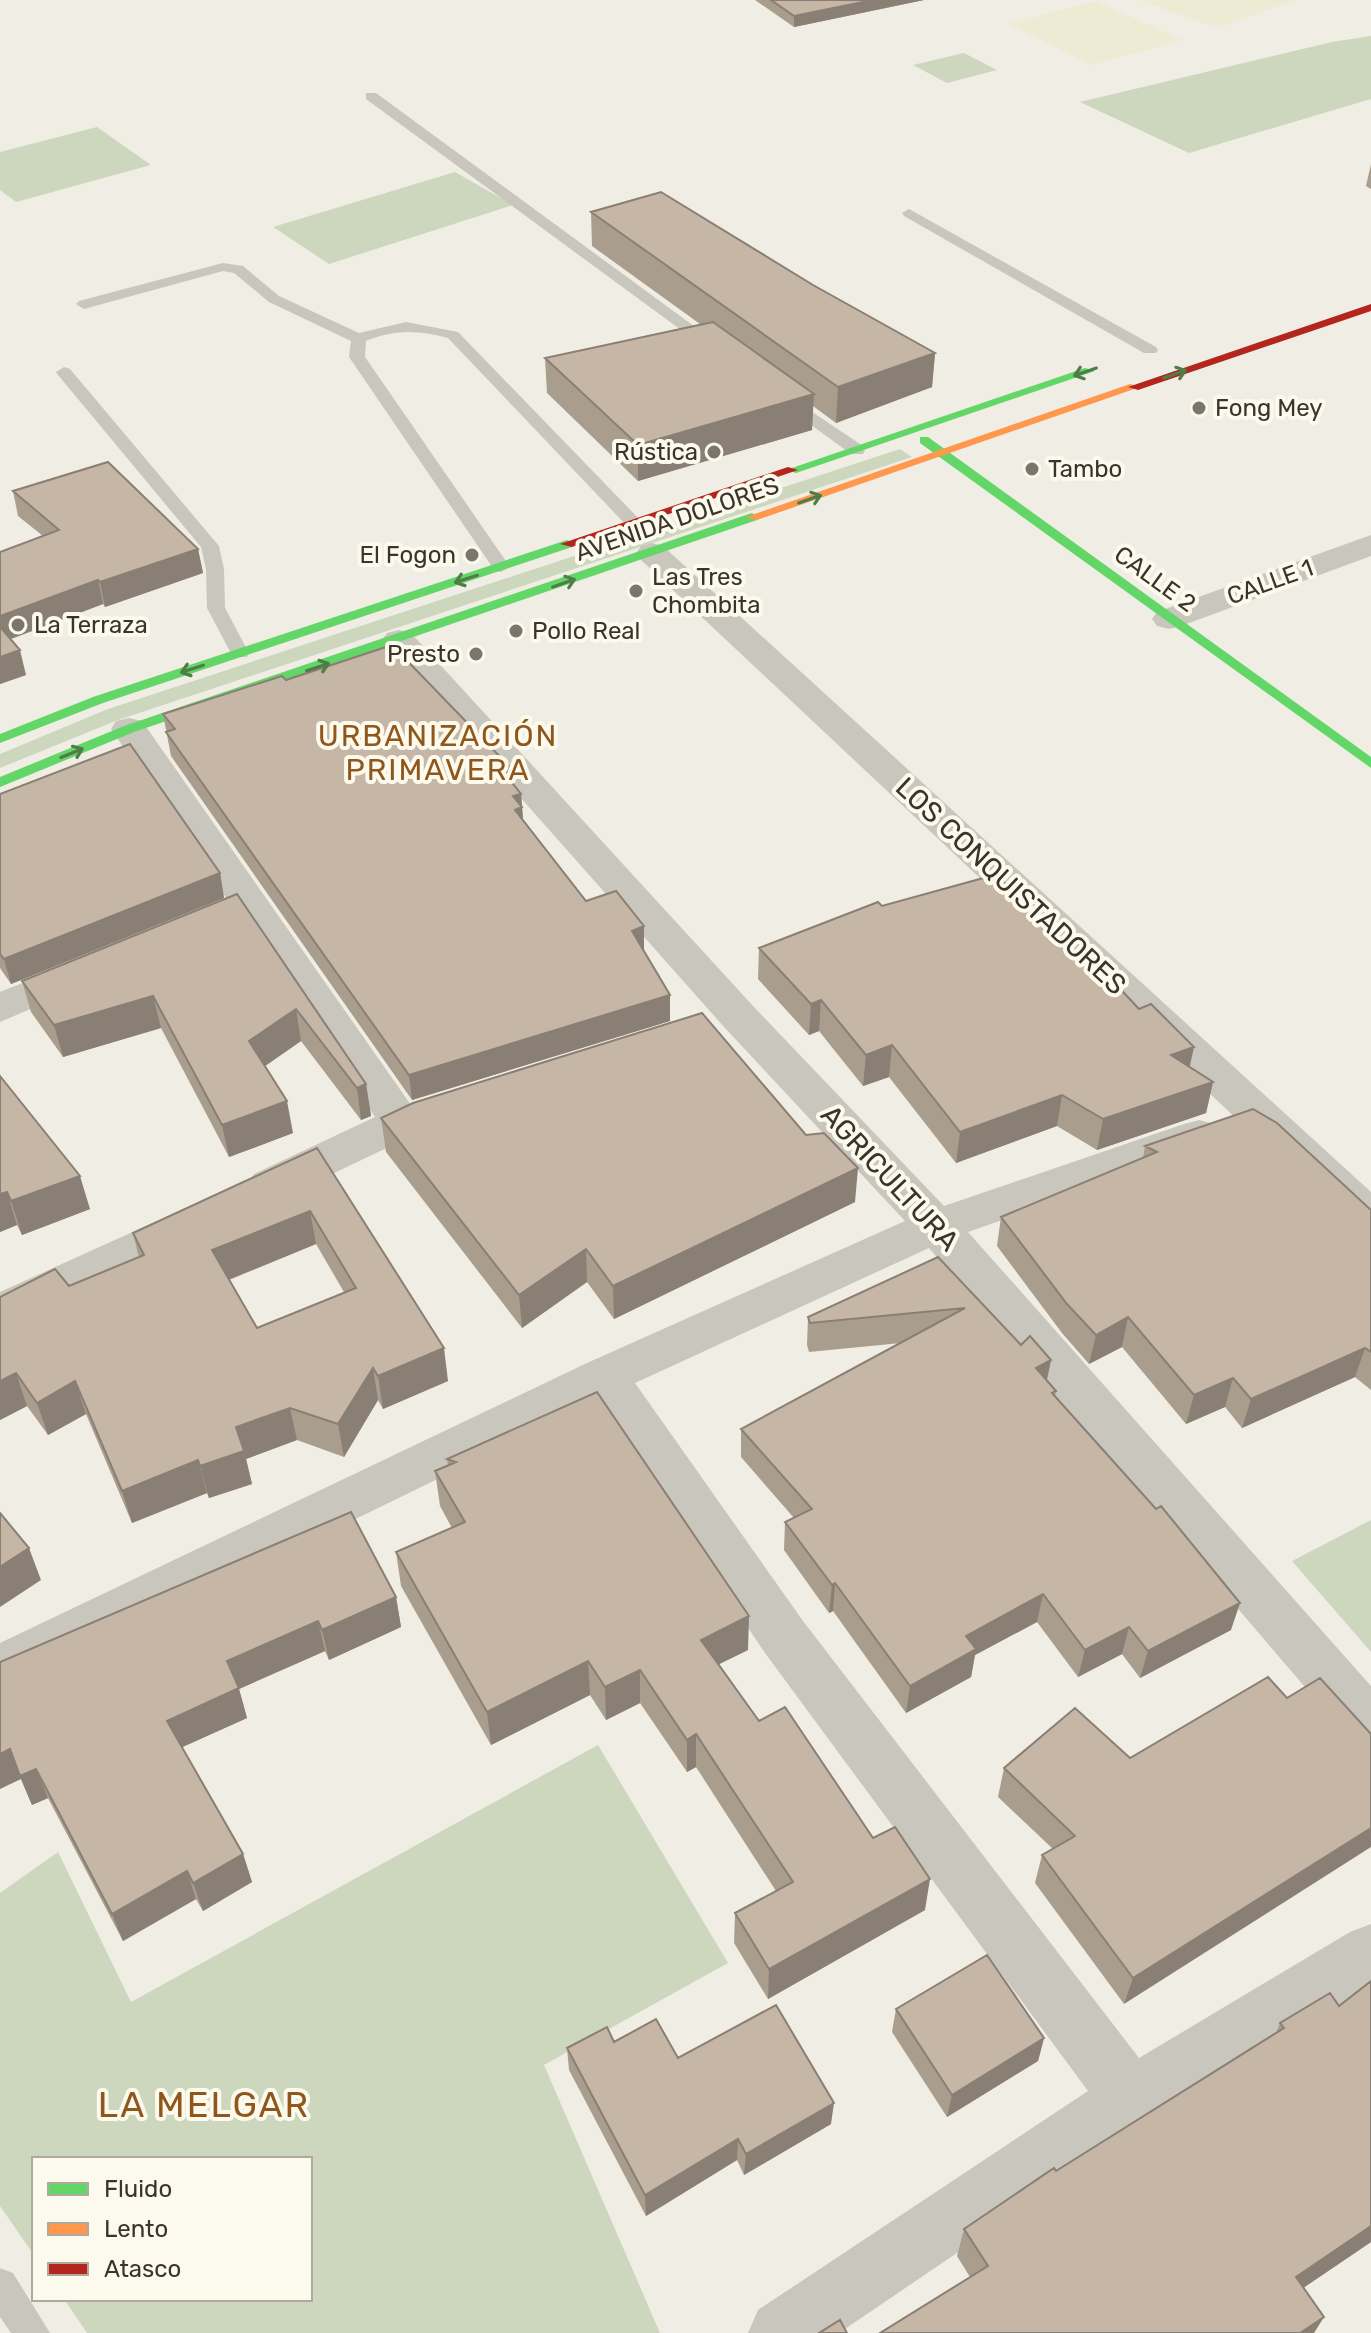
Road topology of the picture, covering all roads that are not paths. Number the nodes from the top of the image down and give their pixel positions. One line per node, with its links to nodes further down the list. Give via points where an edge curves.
1 (371, 96): 7 (lane)
2 (909, 213): 6 (lane)
3 (84, 304): 5 (lane, via 223,267 238,269 274,299)
4 (1371, 307): 12 (main road, AVENIDA DOLORES, one-way to 4)
5 (359, 339): 13 (lane, via 380,329 422,325 453,335); 15 (lane, via 357,357)
6 (1158, 348): 10 (main road, AVENIDA DOLORES, one-way to 10)
7 (722, 353)
8 (64, 372): 18 (lane, via 210,546 216,608)
9 (773, 390): 11 (lane)
10 (912, 431): 11 (main road, AVENIDA DOLORES); 12 (main road, CALLE 2)
11 (857, 450): 13 (main road, AVENIDA DOLORES)
12 (942, 454): 13 (main road, AVENIDA DOLORES, one-way to 12); 16 (main road, CALLE 2)
13 (643, 538): 15 (main road, AVENIDA DOLORES); 17 (main road, AVENIDA DOLORES, one-way to 13); 30 (street, LOS CONQUISTADORES)
14 (1371, 545): 16 (street, CALLE 1)
15 (501, 567): 18 (main road, AVENIDA DOLORES, one-way to 18)
16 (1169, 619): 23 (main road, CALLE 2)
17 (399, 640): 21 (main road, AVENIDA DOLORES, one-way to 17); 27 (street, AGRICULTURA)
18 (240, 653): 19 (main road, AVENIDA DOLORES, one-way to 19)
19 (98, 700): 20 (main road); 22 (main road, AVENIDA DOLORES)
20 (0, 721)
21 (129, 729): 24 (main road, AVENIDA DOLORES, one-way to 21); 31 (street, via 238,910)
22 (0, 739)
23 (1371, 764)
24 (0, 782)
25 (110, 962): 26 (street)
26 (0, 1008)
27 (739, 1017): 28 (street); 33 (street, AGRICULTURA)
28 (693, 1032)
29 (474, 1101): 31 (street)
30 (1259, 1114): 32 (street, LOS CONQUISTADORES); 33 (street)
31 (401, 1123): 34 (street)
32 (1371, 1218)
33 (936, 1226): 35 (street); 37 (street, AGRICULTURA)
34 (0, 1312)
35 (604, 1376): 36 (street); 39 (street, via 784,1637)
36 (0, 1669)
37 (1371, 1725)
38 (1371, 1952): 39 (street)
39 (1131, 2098): 42 (street)
40 (0, 2286): 41 (lane)
41 (32, 2333)
42 (781, 2333)

